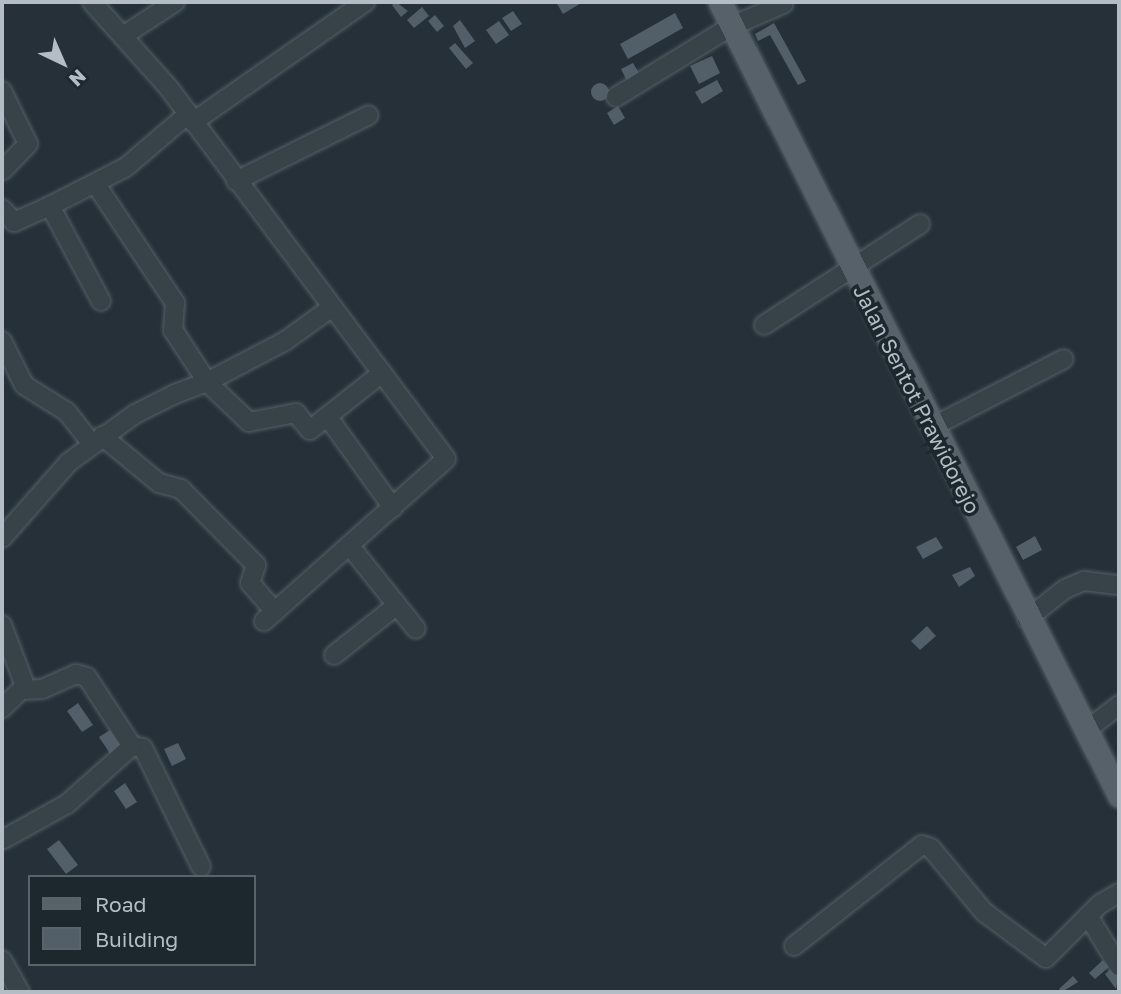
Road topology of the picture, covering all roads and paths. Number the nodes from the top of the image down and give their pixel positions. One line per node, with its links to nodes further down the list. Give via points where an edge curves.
1 (92, 2): 7 (street)
2 (175, 2): 7 (street)
3 (365, 2): 11 (street)
4 (720, 2): 6 (main road, Jalan Sentot Prawidorejo)
5 (783, 4): 6 (street)
6 (732, 26): 9 (street); 18 (main road, Jalan Sentot Prawidorejo)
7 (123, 36): 11 (street)
8 (2, 91): 12 (street, via 28,144)
9 (616, 97)
10 (369, 115): 13 (street)
11 (190, 118): 13 (street); 14 (street)
12 (2, 171)
13 (236, 181): 20 (street)
14 (97, 186): 15 (street); 25 (street, via 175,303 173,330)
15 (50, 206): 16 (street, via 14,222); 19 (street)
16 (2, 209)
17 (920, 224): 18 (street)
18 (852, 268): 21 (street); 27 (main road, Jalan Sentot Prawidorejo)
19 (101, 301)
20 (331, 308): 24 (street); 25 (street)
21 (764, 325)
22 (2, 341): 28 (street, via 24,385 67,412)
23 (1064, 359): 27 (street)
24 (382, 373): 26 (street); 29 (street, via 446,459)
25 (207, 383): 26 (street, via 249,422 296,413 310,430); 28 (street, via 135,414)
26 (327, 416): 29 (street)
27 (932, 427): 34 (main road, Jalan Sentot Prawidorejo)
28 (97, 440): 30 (street, via 45,484); 31 (street, via 159,483 181,489 256,565 250,583 269,617)
29 (393, 508): 31 (street)
30 (2, 538)
31 (349, 545): 33 (street)
32 (1119, 585): 34 (street, via 1084,581 1065,589)
33 (397, 605): 36 (street); 37 (street)
34 (1027, 619): 41 (main road, Jalan Sentot Prawidorejo)
35 (2, 625): 38 (street)
36 (416, 629)
37 (334, 655)
38 (24, 690): 40 (street); 42 (street, via 42,689 76,674 87,677)
39 (1119, 705): 41 (street)
40 (2, 708)
41 (1087, 730): 43 (main road, Jalan Sentot Prawidorejo)
42 (132, 746): 44 (street, via 67,804); 45 (street, via 144,748)
43 (1119, 795)
44 (2, 840)
45 (201, 867)
46 (1119, 893): 47 (street)
47 (1088, 916): 48 (street, via 1046,958 984,912 926,844); 50 (street)
48 (794, 946)
49 (2, 960): 51 (street)
50 (1119, 966)
51 (20, 992)

